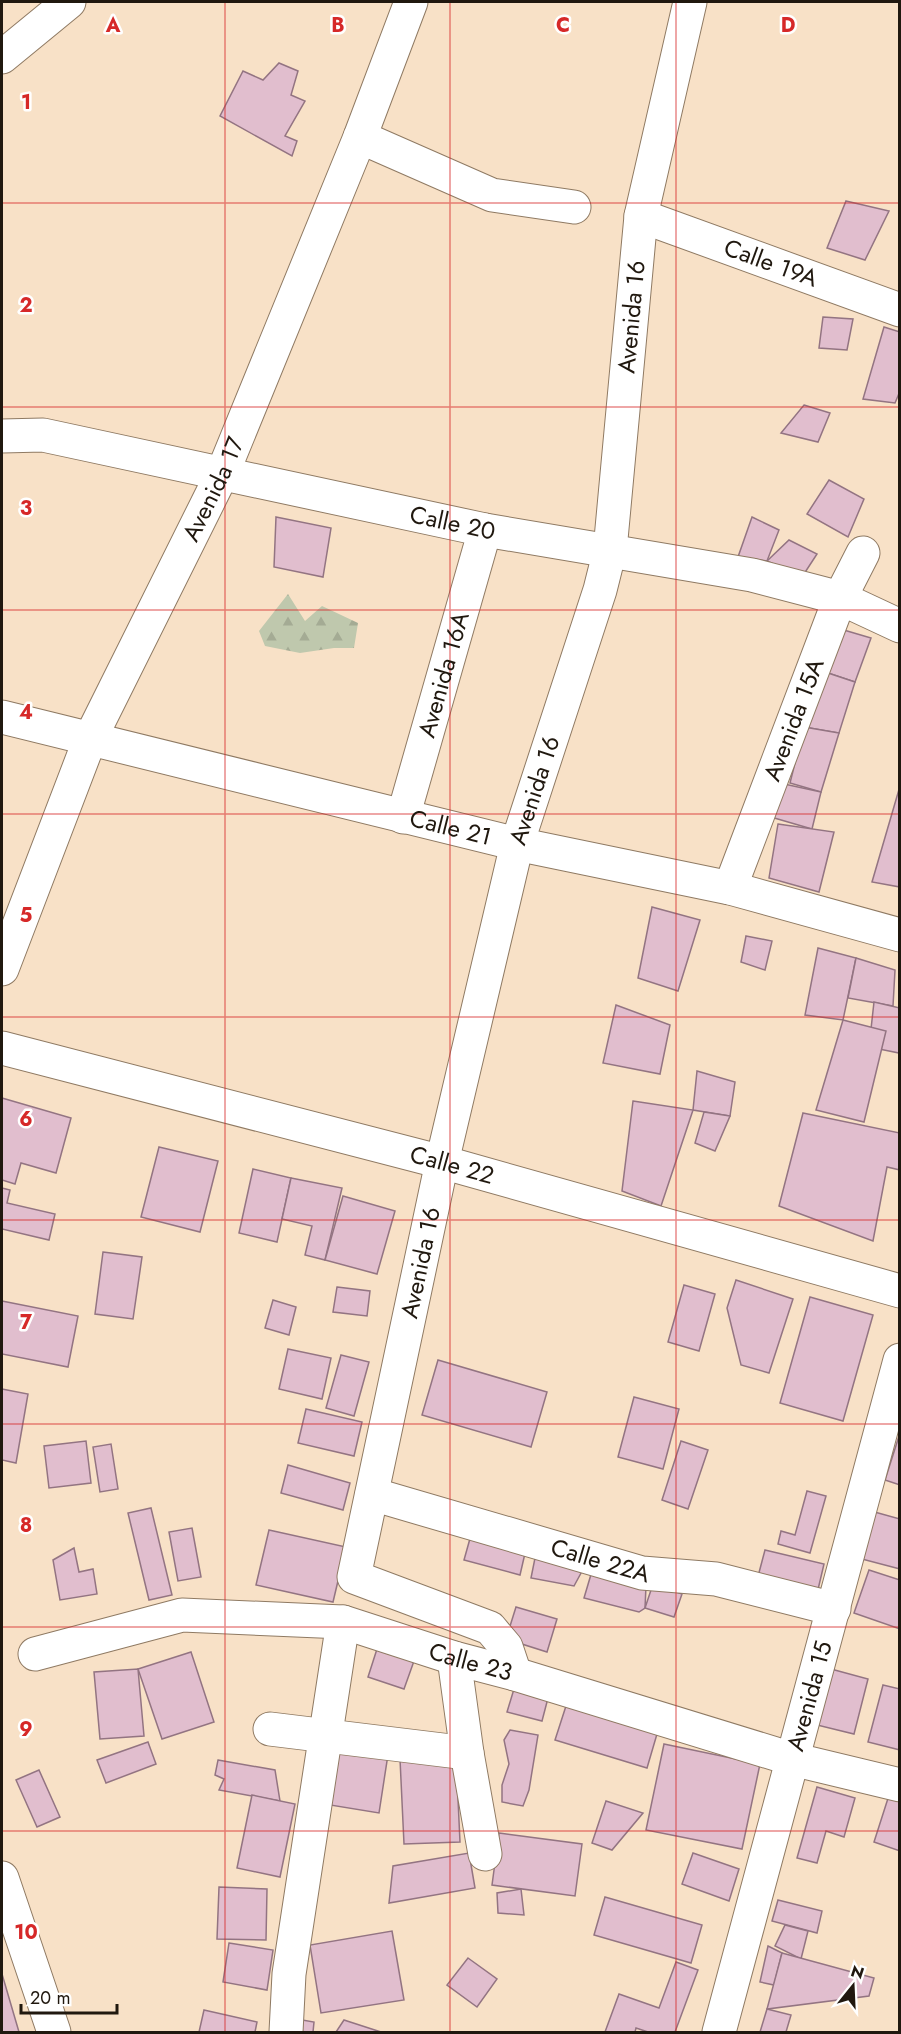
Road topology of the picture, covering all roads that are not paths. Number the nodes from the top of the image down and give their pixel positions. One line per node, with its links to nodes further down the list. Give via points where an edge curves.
1 (69, 2): 4 (street)
2 (411, 2): 5 (street, Avenida 17)
3 (690, 2): 7 (street, Avenida 16)
4 (2, 57)
5 (360, 137): 6 (street, via 492,195); 10 (street, Avenida 17)
6 (574, 207)
7 (641, 216): 8 (street, Calle 19A); 12 (street, Avenida 16)
8 (900, 310)
9 (2, 436): 10 (street, Calle 20, via 43,435)
10 (223, 472): 11 (street, Calle 20); 17 (street, Avenida 17)
11 (485, 530): 12 (street, Calle 20); 18 (street, Avenida 16A)
12 (610, 550): 14 (street, Calle 20, via 752,574); 19 (street, Avenida 16)
13 (863, 553): 14 (street, Avenida 15A)
14 (840, 598): 15 (street, Calle 20); 20 (street, Avenida 15A)
15 (900, 626)
16 (2, 717): 17 (street, Calle 21)
17 (90, 739): 18 (street, Calle 21); 22 (street, Avenida 17)
18 (403, 817): 19 (street, Calle 21)
19 (517, 844): 20 (street, Calle 21); 24 (street, Avenida 16)
20 (730, 888): 21 (street, Calle 21)
21 (900, 935)
22 (2, 969)
23 (2, 1048): 24 (street, Calle 22)
24 (442, 1162): 25 (street, Calle 22); 27 (street, Avenida 16)
25 (900, 1290)
26 (900, 1360): 28 (street, Avenida 15)
27 (372, 1494): 28 (street, Calle 22A, via 642,1573 716,1579); 32 (street, Avenida 16, via 354,1577 490,1628 506,1647)
28 (834, 1609): 36 (street, Avenida 15)
29 (343, 1622): 30 (street, Calle 23, via 182,1615); 31 (street, Calle 23); 34 (street)
30 (35, 1654)
31 (454, 1658): 32 (street, Calle 23); 35 (street)
32 (515, 1674): 36 (street, Calle 23)
33 (270, 1728): 34 (street)
34 (326, 1735): 35 (street); 42 (street, via 289,1974)
35 (467, 1753): 38 (street)
36 (792, 1759): 37 (street, Calle 23); 43 (street, Avenida 15)
37 (900, 1785)
38 (485, 1854)
39 (2, 1878): 40 (street)
40 (11, 1939): 41 (street)
41 (54, 2032)
42 (286, 2032)
43 (719, 2032)

